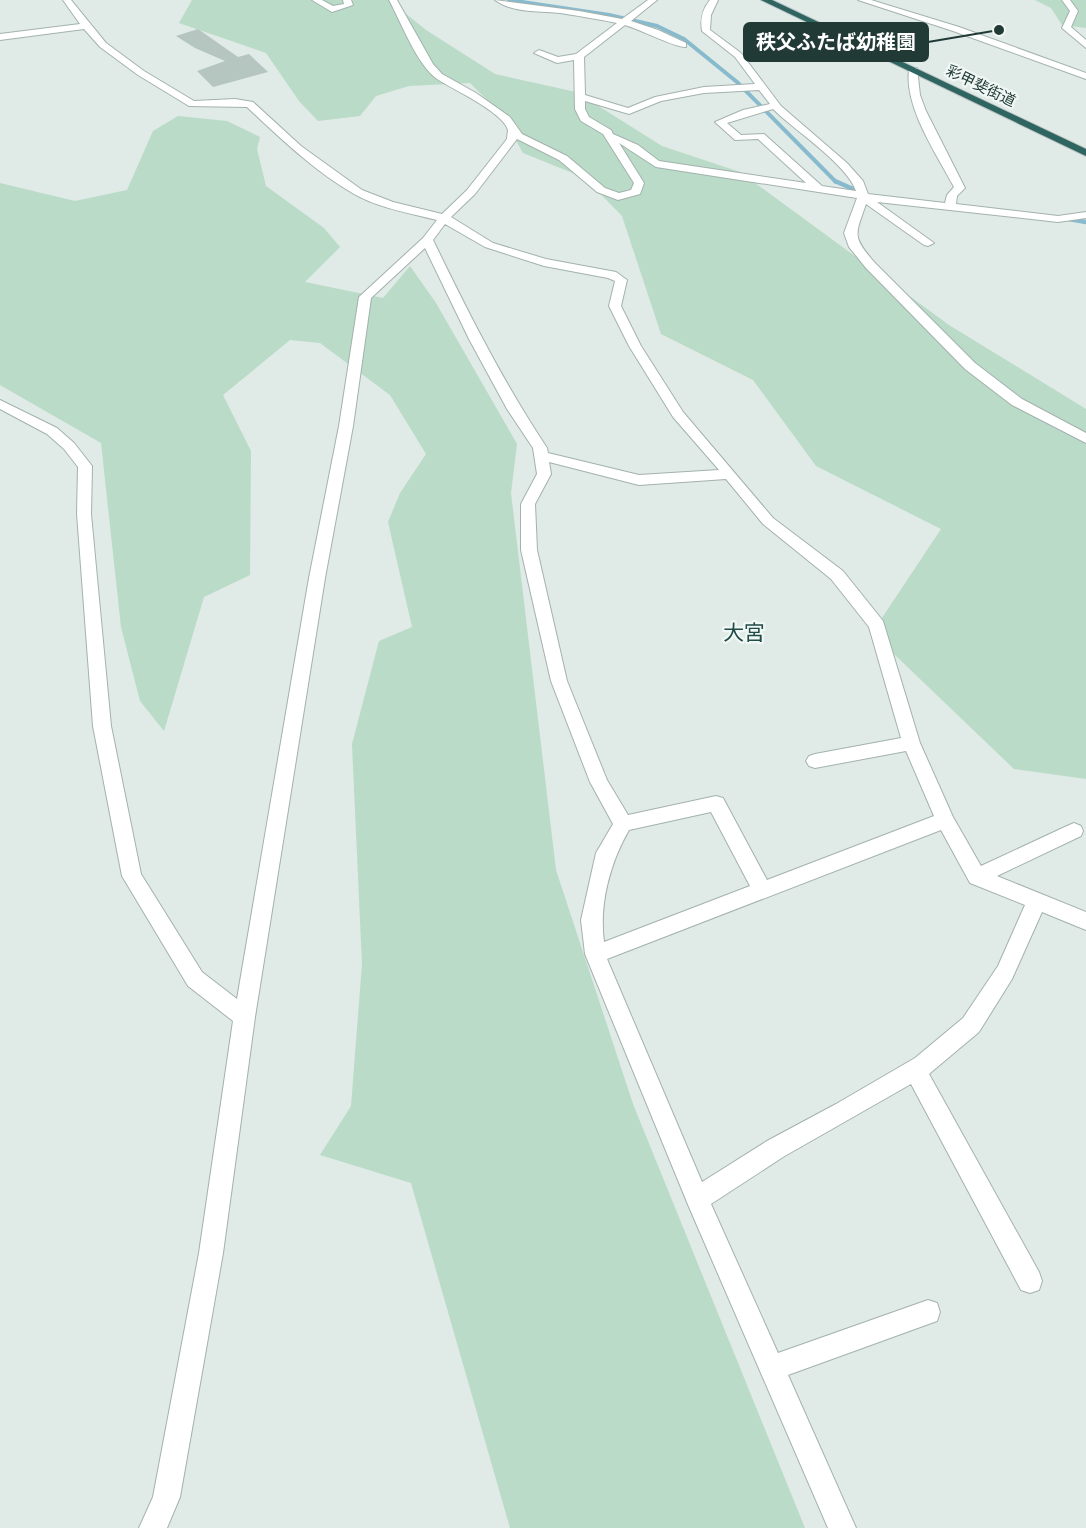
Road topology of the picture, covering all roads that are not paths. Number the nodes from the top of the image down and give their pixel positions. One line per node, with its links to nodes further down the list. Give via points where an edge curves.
1 (67, 0): 12 (street)
2 (316, 0): 3 (street, via 332,9 350,5)
3 (347, 0)
4 (393, 0): 23 (street, via 439,76 473,94 506,119)
5 (499, 0): 11 (street, via 516,6)
6 (652, 0): 11 (street)
7 (714, 0): 20 (street, via 708,6 706,31 738,55)
8 (765, 0): 18 (highway, 彩甲斐街道)
9 (862, 0): 19 (street)
10 (1066, 0): 15 (street, via 1074,11 1066,28)
11 (623, 21): 14 (street, via 662,33); 17 (street)
12 (86, 26): 13 (street); 30 (street, via 103,45 141,73 192,104 250,105 297,148 358,192)
13 (0, 37)
14 (683, 45)
15 (1086, 45)
16 (539, 53): 17 (street, via 557,60)
17 (579, 56): 21 (street)
18 (914, 70): 25 (highway, 彩甲斐街道); 28 (street, via 911,76 927,125 960,188 952,195)
19 (1086, 76)
20 (762, 87): 21 (street, via 704,90 658,99 629,111); 22 (street)
21 (580, 97): 24 (street, via 585,119)
22 (776, 105): 26 (street, via 720,122 739,138 760,136); 27 (street, via 843,165 858,182)
23 (513, 130): 24 (street, via 563,158 601,190 618,197 628,196 636,192 639,183); 30 (street, via 508,146)
24 (609, 136): 26 (street, via 656,164)
25 (1086, 153)
26 (819, 189): 27 (street)
27 (862, 196): 28 (street); 32 (street); 34 (street, via 849,233 870,265 970,366 1017,402)
28 (950, 206): 29 (street, via 1058,219)
29 (1086, 214)
30 (444, 218): 31 (street); 36 (street, via 489,245 621,280 615,306 635,346 678,414)
31 (427, 240): 35 (street, via 475,339 540,448); 47 (street, via 365,297)
32 (928, 243)
33 (0, 404): 47 (street, via 52,431 85,466 84,514 102,726 132,876 195,979)
34 (1086, 440)
35 (541, 456): 36 (street, via 639,480); 40 (street, via 544,474 528,504 532,561 559,681 599,782)
36 (730, 474): 37 (street, via 768,521 837,575 877,625)
37 (911, 743): 38 (street); 39 (street)
38 (814, 761)
39 (945, 820): 42 (street); 43 (street)
40 (623, 824): 43 (street, via 716,803); 46 (street, via 606,854 591,920)
41 (1074, 831): 42 (street)
42 (977, 877): 44 (street)
43 (762, 890): 46 (street)
44 (1037, 900): 45 (street); 48 (street, via 1005,972 971,1025)
45 (1086, 921)
46 (595, 954): 49 (street)
47 (244, 1017): 53 (street, via 212,1253 166,1497)
48 (915, 1070): 49 (street, via 775,1149); 50 (street)
49 (697, 1199): 52 (street)
50 (1030, 1281)
51 (928, 1312): 52 (street)
52 (771, 1368): 54 (street)
53 (153, 1528)
54 (842, 1528)

